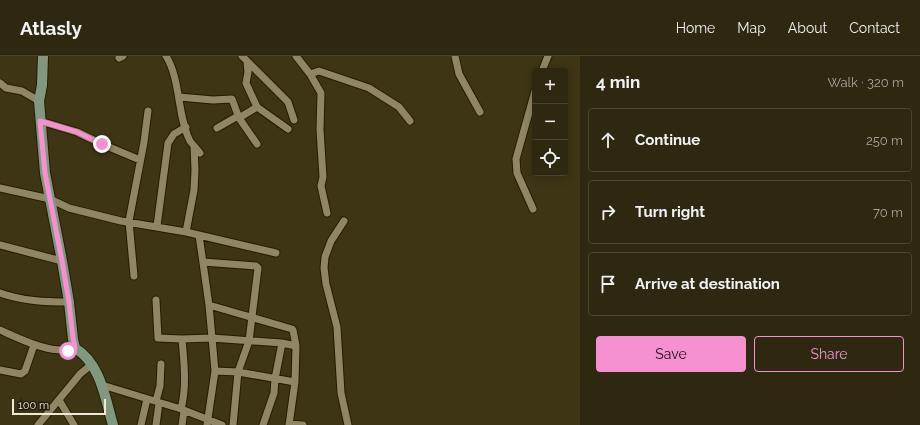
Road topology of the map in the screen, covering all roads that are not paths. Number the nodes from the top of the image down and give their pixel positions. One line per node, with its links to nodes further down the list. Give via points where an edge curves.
1 (43, 56): 11 (street)
2 (166, 56): 10 (street)
3 (296, 56): 8 (street)
4 (455, 56): 15 (street, via 459,74)
5 (548, 56): 7 (street)
6 (244, 59): 13 (street, via 248,72 246,82); 17 (street, via 288,102)
7 (543, 68)
8 (310, 74): 19 (street, via 319,72 369,88 399,107); 30 (street, via 321,93 321,186)
9 (0, 83): 11 (street, via 6,88 22,91)
10 (179, 97): 16 (street, via 232,99); 20 (street)
11 (39, 101): 18 (street)
12 (532, 102): 29 (street, via 516,159 517,173)
13 (257, 107): 16 (street); 22 (street)
14 (148, 111): 26 (street)
15 (480, 112)
16 (239, 117): 21 (street); 23 (street)
17 (294, 120)
18 (40, 121): 26 (street, via 77,132); 28 (street)
19 (410, 121)
20 (186, 127): 24 (street); 33 (street, via 174,134 168,143)
21 (217, 128)
22 (288, 129)
23 (257, 144)
24 (194, 146): 25 (street); 34 (street, via 194,190)
25 (200, 153)
26 (140, 160): 31 (street)
27 (0, 188): 28 (street)
28 (50, 199): 31 (street, via 75,209); 38 (street)
29 (533, 209)
30 (327, 213)
31 (129, 221): 33 (street); 40 (street)
32 (344, 221): 78 (street, via 331,241 324,268 337,327 340,393)
33 (157, 226): 34 (street)
34 (186, 232): 35 (street)
35 (199, 235): 37 (street); 39 (street)
36 (0, 244): 38 (street)
37 (276, 253)
38 (62, 261): 43 (street)
39 (203, 262): 44 (street); 45 (street, via 258,268)
40 (134, 276)
41 (0, 293): 43 (street, via 14,298 44,302)
42 (156, 300): 48 (street, via 158,338)
43 (69, 302): 53 (street)
44 (210, 305): 45 (street); 47 (street)
45 (252, 316): 49 (street); 52 (street, via 292,328)
46 (0, 330): 51 (street)
47 (212, 338): 48 (street); 49 (street); 57 (street)
48 (182, 339): 65 (street, via 185,386)
49 (248, 341): 50 (street); 58 (street)
50 (282, 343): 52 (street); 59 (street)
51 (34, 345): 53 (street, via 68,351); 56 (street, via 25,371 21,374)
52 (296, 346): 60 (street)
53 (75, 348): 54 (street)
54 (92, 364): 61 (street); 63 (street, via 80,374)
55 (161, 364): 64 (street)
56 (0, 370)
57 (215, 371): 58 (street); 66 (street)
58 (238, 372): 59 (street); 75 (street)
59 (275, 379): 60 (street); 76 (street, via 274,393)
60 (295, 382): 67 (street)
61 (102, 385): 62 (street); 70 (street)
62 (147, 399): 64 (street); 71 (street)
63 (59, 400): 68 (street); 69 (street)
64 (157, 402): 65 (street); 72 (street)
65 (183, 410): 66 (street); 73 (street)
66 (208, 422): 74 (street)
67 (289, 424): 77 (street)
68 (38, 425)
69 (74, 425)
70 (113, 425)
71 (141, 425)
72 (156, 425)
73 (182, 425)
74 (222, 425)
75 (233, 425)
76 (263, 425)
77 (303, 425)
78 (348, 425)

